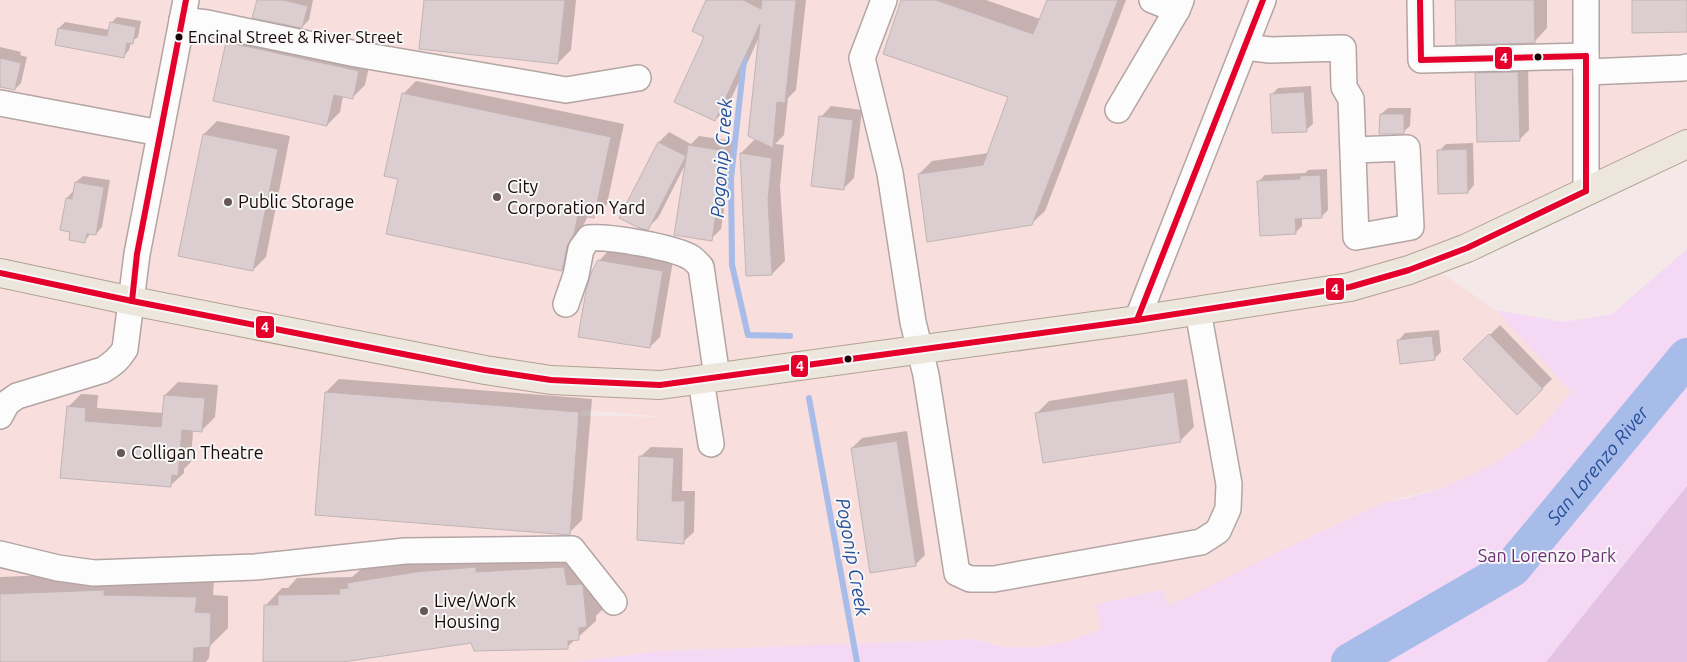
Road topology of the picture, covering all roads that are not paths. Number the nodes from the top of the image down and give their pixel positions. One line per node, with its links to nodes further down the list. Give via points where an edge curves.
1 (884, 0): 23 (street, via 862,58 890,173)
2 (1152, 0): 6 (street)
3 (1263, 0): 8 (street)
4 (1420, 0): 9 (street, via 1421,60)
5 (1586, 0): 9 (street)
6 (1179, 5): 13 (street)
7 (184, 10): 11 (street, via 356,54 566,90); 14 (street)
8 (1245, 47): 16 (street, via 1270,50 1343,48 1344,87 1351,99); 22 (street)
9 (1586, 64): 10 (street); 17 (street)
10 (1687, 67)
11 (638, 78)
12 (0, 102): 14 (street)
13 (1118, 110)
14 (160, 133): 19 (street, via 137,254)
15 (1687, 144): 17 (main road)
16 (1353, 150)
17 (1586, 191): 21 (main road, via 1467,248 1409,270 1350,287)
18 (0, 273): 19 (main road)
19 (132, 301): 24 (main road, via 551,380 660,384); 25 (street, via 125,349 114,364 17,396)
20 (566, 304): 24 (street, via 581,249 589,238 624,240 690,257 701,267)
21 (1198, 311): 22 (main road); 23 (street, via 1229,484 1228,509 1218,531 1201,542 994,578 970,579 957,573)
22 (1137, 320): 23 (main road)
23 (920, 349): 24 (main road)
24 (709, 379): 26 (street)
25 (0, 416)
26 (711, 444)
27 (0, 554): 28 (street, via 94,573 255,567 405,551 572,549)
28 (614, 602)

